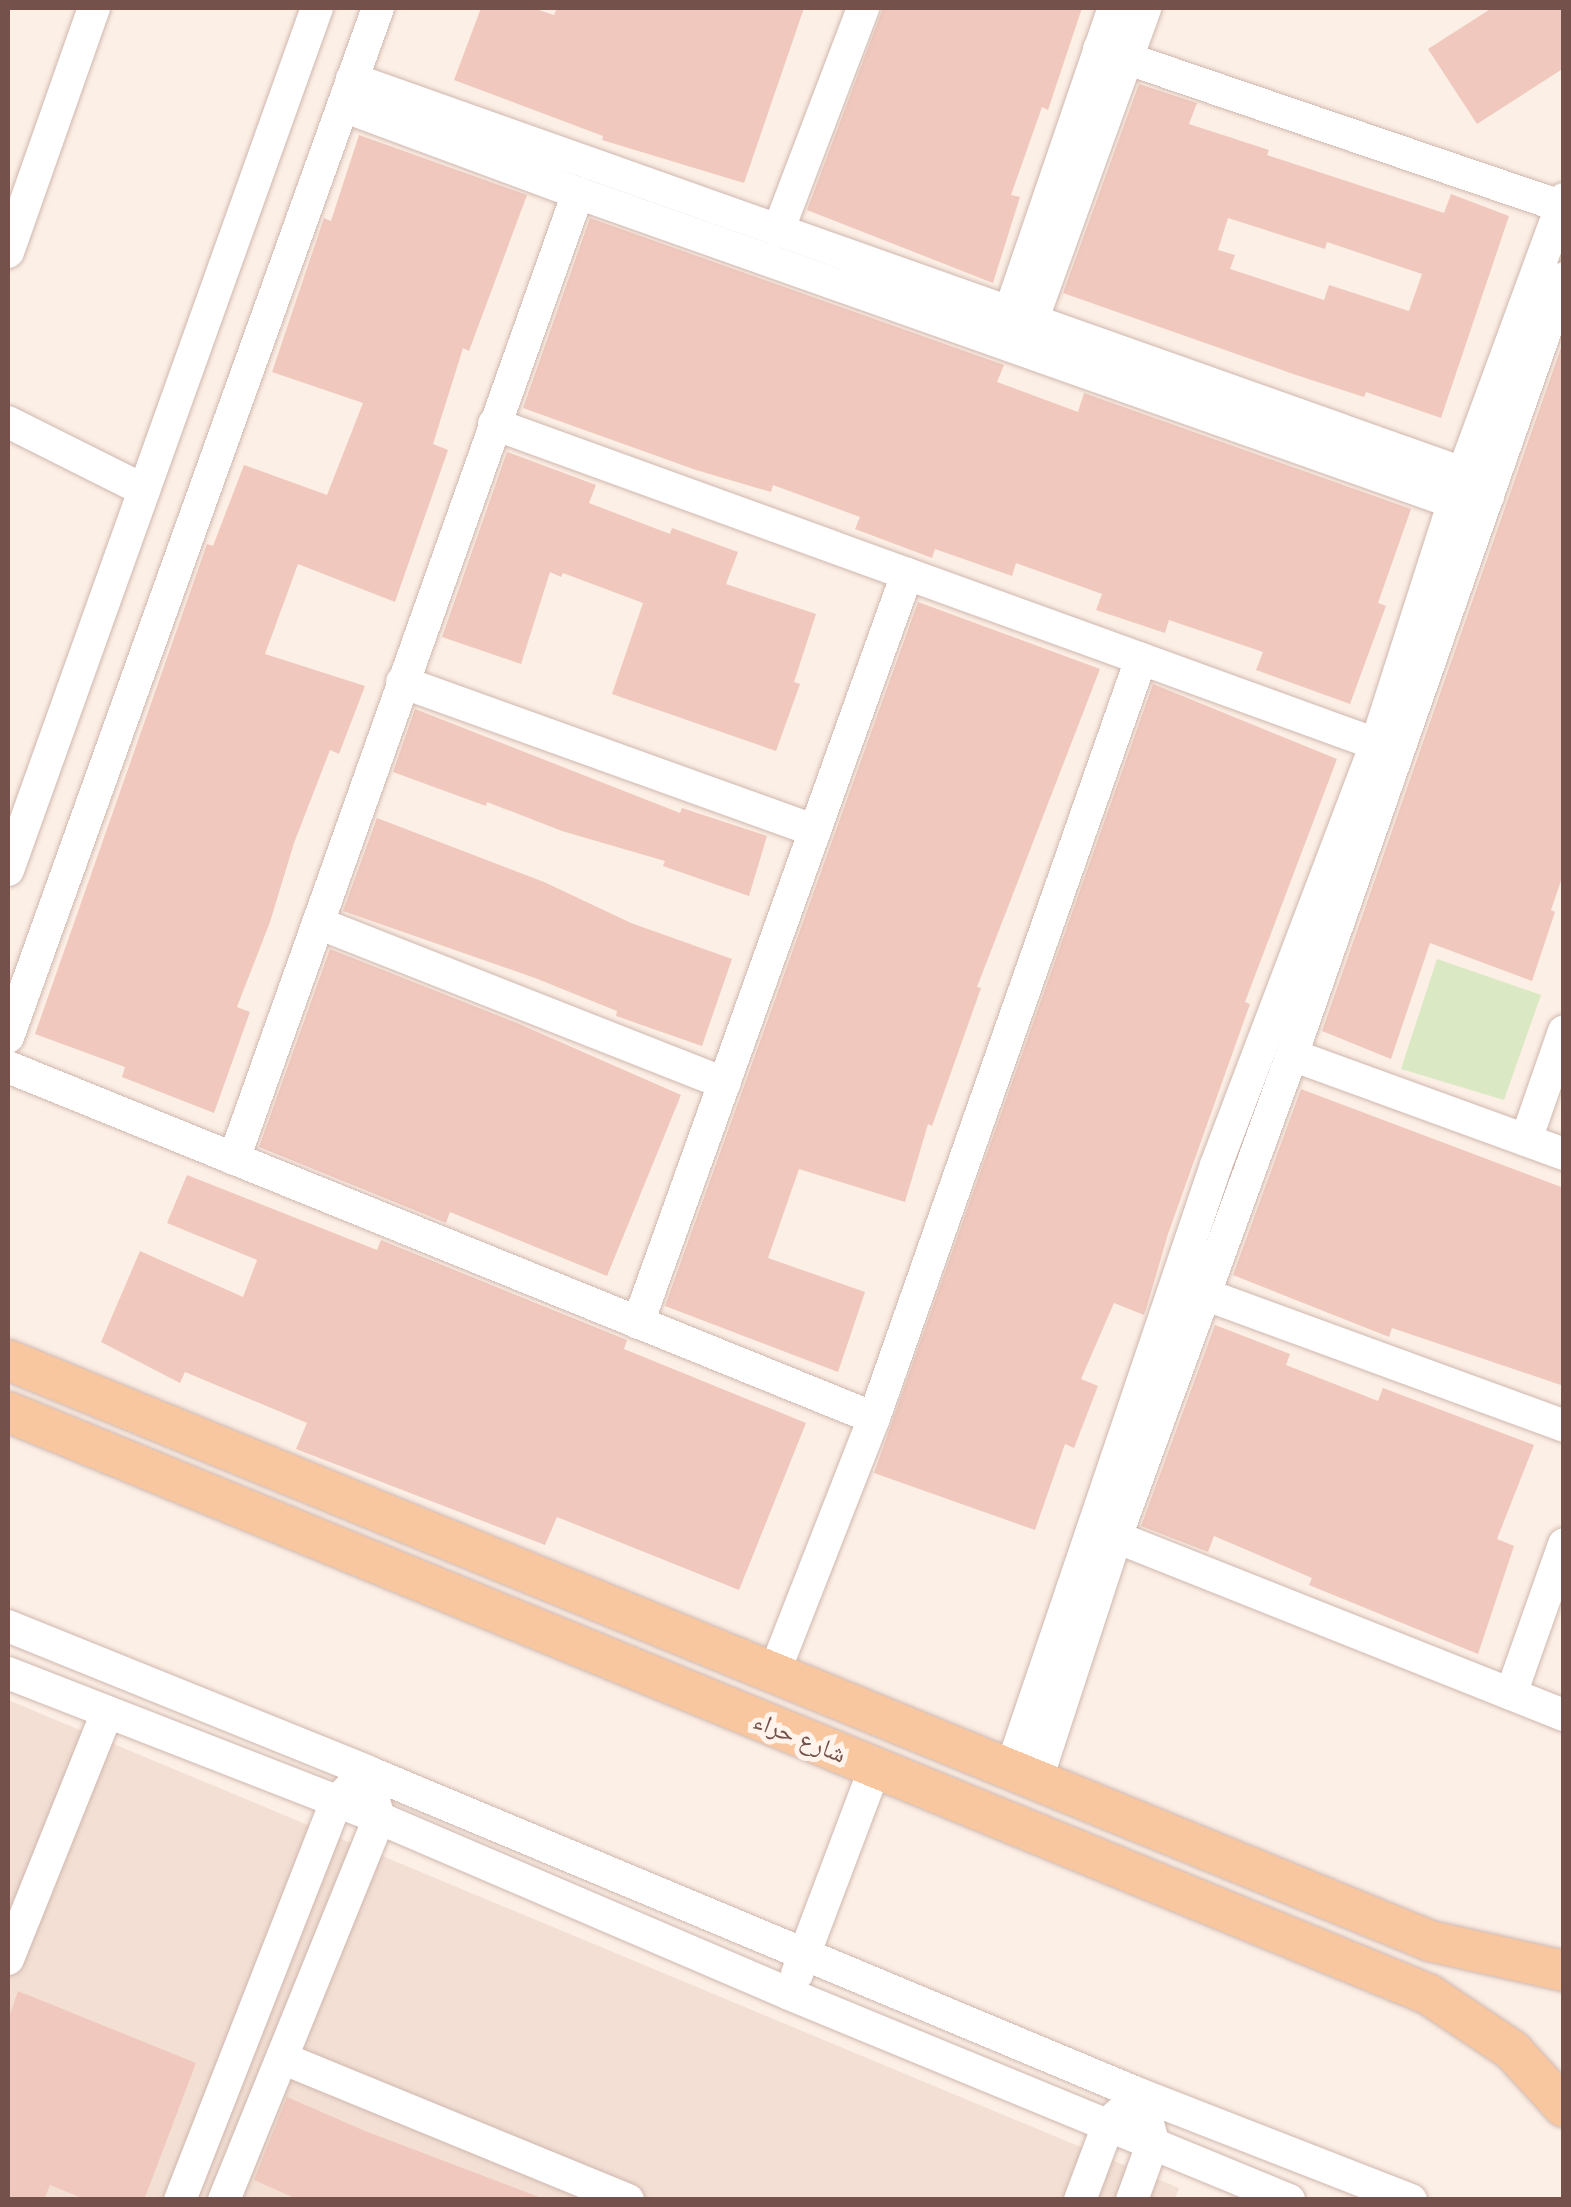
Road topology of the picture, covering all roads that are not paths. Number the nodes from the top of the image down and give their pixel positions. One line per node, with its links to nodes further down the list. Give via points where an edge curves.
1 (94, 8): 12 (street)
2 (317, 8): 14 (street)
3 (378, 8): 8 (street)
4 (863, 8): 11 (street)
5 (1114, 8): 7 (street)
6 (1145, 8): 7 (street)
7 (1113, 54): 10 (street); 15 (street)
8 (348, 92): 9 (street); 11 (street); 16 (street)
9 (578, 193): 15 (street); 18 (street)
10 (1562, 203): 19 (street)
11 (778, 231): 15 (street)
12 (8, 252)
13 (1564, 278): 21 (street)
14 (206, 318): 16 (street); 20 (street)
15 (1018, 327): 19 (street)
16 (259, 337): 30 (street)
17 (8, 422): 20 (street)
18 (494, 424): 22 (street); 24 (street)
19 (1459, 488): 21 (street); 25 (street)
20 (144, 490): 27 (street)
21 (1488, 496): 31 (street)
22 (907, 574): 23 (street); 26 (street)
23 (1141, 659): 25 (street); 43 (street)
24 (402, 682): 26 (street); 28 (street)
25 (1376, 744): 37 (street)
26 (815, 831): 33 (street)
27 (8, 870)
28 (318, 923): 33 (street); 36 (street)
29 (1564, 1031): 34 (street)
30 (8, 1036)
31 (1292, 1055): 34 (street); 38 (street)
32 (8, 1067): 36 (street)
33 (725, 1082): 40 (street)
34 (1526, 1140): 35 (street)
35 (1564, 1154)
36 (234, 1159): 40 (street)
37 (1216, 1166): 38 (street); 55 (street)
38 (1248, 1174): 39 (street)
39 (1204, 1294): 44 (street); 45 (street)
40 (638, 1323): 43 (street)
41 (8, 1360): 49 (main road, شارع حراء)
42 (8, 1412): 53 (main road, شارع حراء)
43 (874, 1418): 49 (street)
44 (1564, 1426)
45 (1116, 1537): 50 (street); 55 (street)
46 (1564, 1544): 50 (street)
47 (8, 1626): 54 (street)
48 (8, 1673): 51 (street)
49 (774, 1673): 55 (main road, شارع حراء)
50 (1511, 1694): 52 (street)
51 (107, 1714): 56 (street); 60 (street)
52 (1564, 1715)
53 (875, 1768): 59 (main road, شارع حراء); 61 (street)
54 (366, 1771): 56 (street); 57 (street); 61 (street)
55 (1023, 1777): 58 (main road, شارع حراء)
56 (336, 1802): 57 (street); 69 (street)
57 (380, 1818): 63 (street); 64 (street)
58 (1187, 1842): 59 (main road); 62 (main road, شارع حراء, via 1430,1942)
59 (1176, 1891): 66 (main road, شارع حراء, via 1428,1994 1512,2050)
60 (9, 1952)
61 (804, 1956): 63 (street); 65 (street)
62 (1564, 1971)
63 (789, 1994): 67 (street)
64 (282, 2058): 70 (street); 71 (street)
65 (1139, 2094): 67 (street); 68 (street); 75 (street)
66 (1564, 2107)
67 (1109, 2123): 68 (street); 72 (street)
68 (1153, 2142): 73 (street); 74 (street)
69 (180, 2200)
70 (224, 2200)
71 (628, 2200)
72 (1080, 2200)
73 (1132, 2200)
74 (1289, 2200)
75 (1411, 2200)

